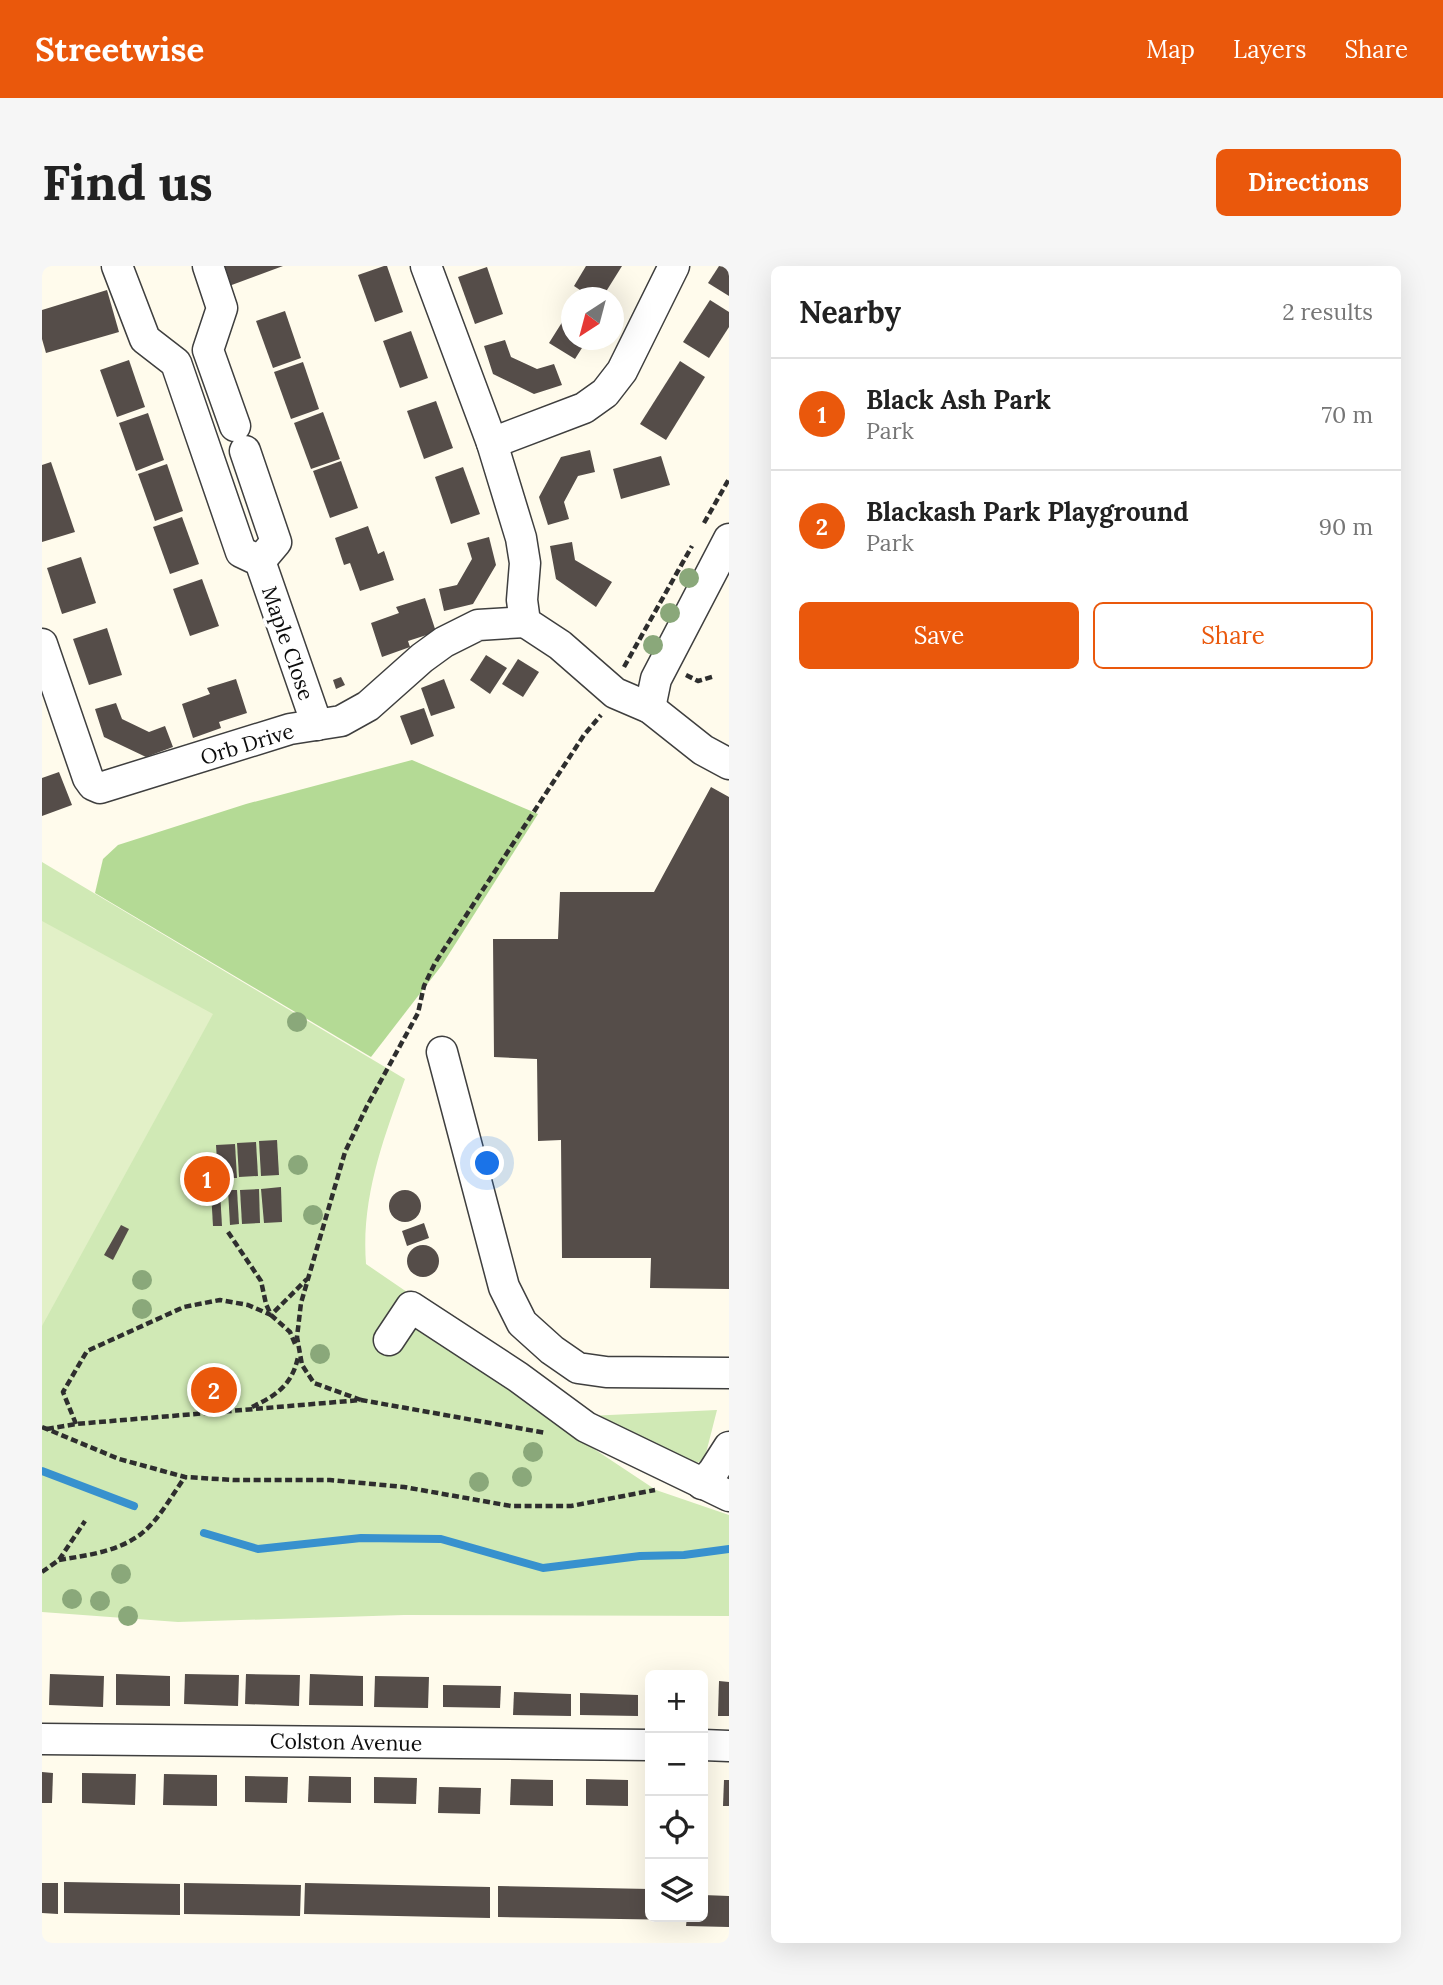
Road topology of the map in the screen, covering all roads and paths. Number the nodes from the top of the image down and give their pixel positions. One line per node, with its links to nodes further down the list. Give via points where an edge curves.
1 (117, 266): 9 (street, Maple Close, via 145,339 176,363 241,552)
2 (208, 266): 9 (street, Maple Close, via 222,308 208,350 276,542)
3 (426, 266): 5 (street)
4 (674, 266): 5 (street, via 622,371 605,393 584,408)
5 (492, 443): 10 (street, via 521,538)
6 (729, 479): 7 (path)
7 (716, 532): 15 (street, via 656,679)
8 (696, 538): 14 (path, via 621,673)
9 (260, 561): 17 (street, Maple Close)
10 (525, 622): 14 (street, via 560,645); 17 (street, Orb Drive, via 478,625 422,658 368,706 341,721)
11 (42, 644): 16 (street, Orb Drive)
12 (685, 675): 13 (path, via 698,681)
13 (715, 676)
14 (615, 693): 15 (street)
15 (650, 708): 18 (street, via 703,750)
16 (54, 721): 17 (street, Orb Drive, via 88,778 100,788 290,729)
17 (317, 725)
18 (729, 764)
19 (442, 1052): 24 (street, via 503,1287 522,1323 578,1368)
20 (228, 1232): 22 (path, via 261,1281)
21 (310, 1276): 22 (path)
22 (271, 1315): 25 (path, via 290,1332 299,1353 295,1370 283,1390); 26 (path, via 220,1300 184,1307 87,1351 63,1392)
23 (389, 1340): 31 (street, via 411,1307 586,1427)
24 (729, 1373)
25 (248, 1408): 26 (path); 28 (path, via 361,1400)
26 (76, 1424): 27 (path)
27 (45, 1428): 30 (path, via 119,1459)
28 (554, 1434)
29 (729, 1447): 31 (street)
30 (184, 1477): 32 (path, via 342,1481 511,1506 571,1506); 35 (path, via 144,1532 104,1552)
31 (702, 1484): 33 (street)
32 (656, 1490)
33 (729, 1496)
34 (85, 1521): 35 (path)
35 (59, 1560): 36 (path)
36 (42, 1572)
37 (42, 1739): 38 (street, Colston Avenue)
38 (645, 1745)
39 (708, 1745): 40 (street)
40 (729, 1746)

